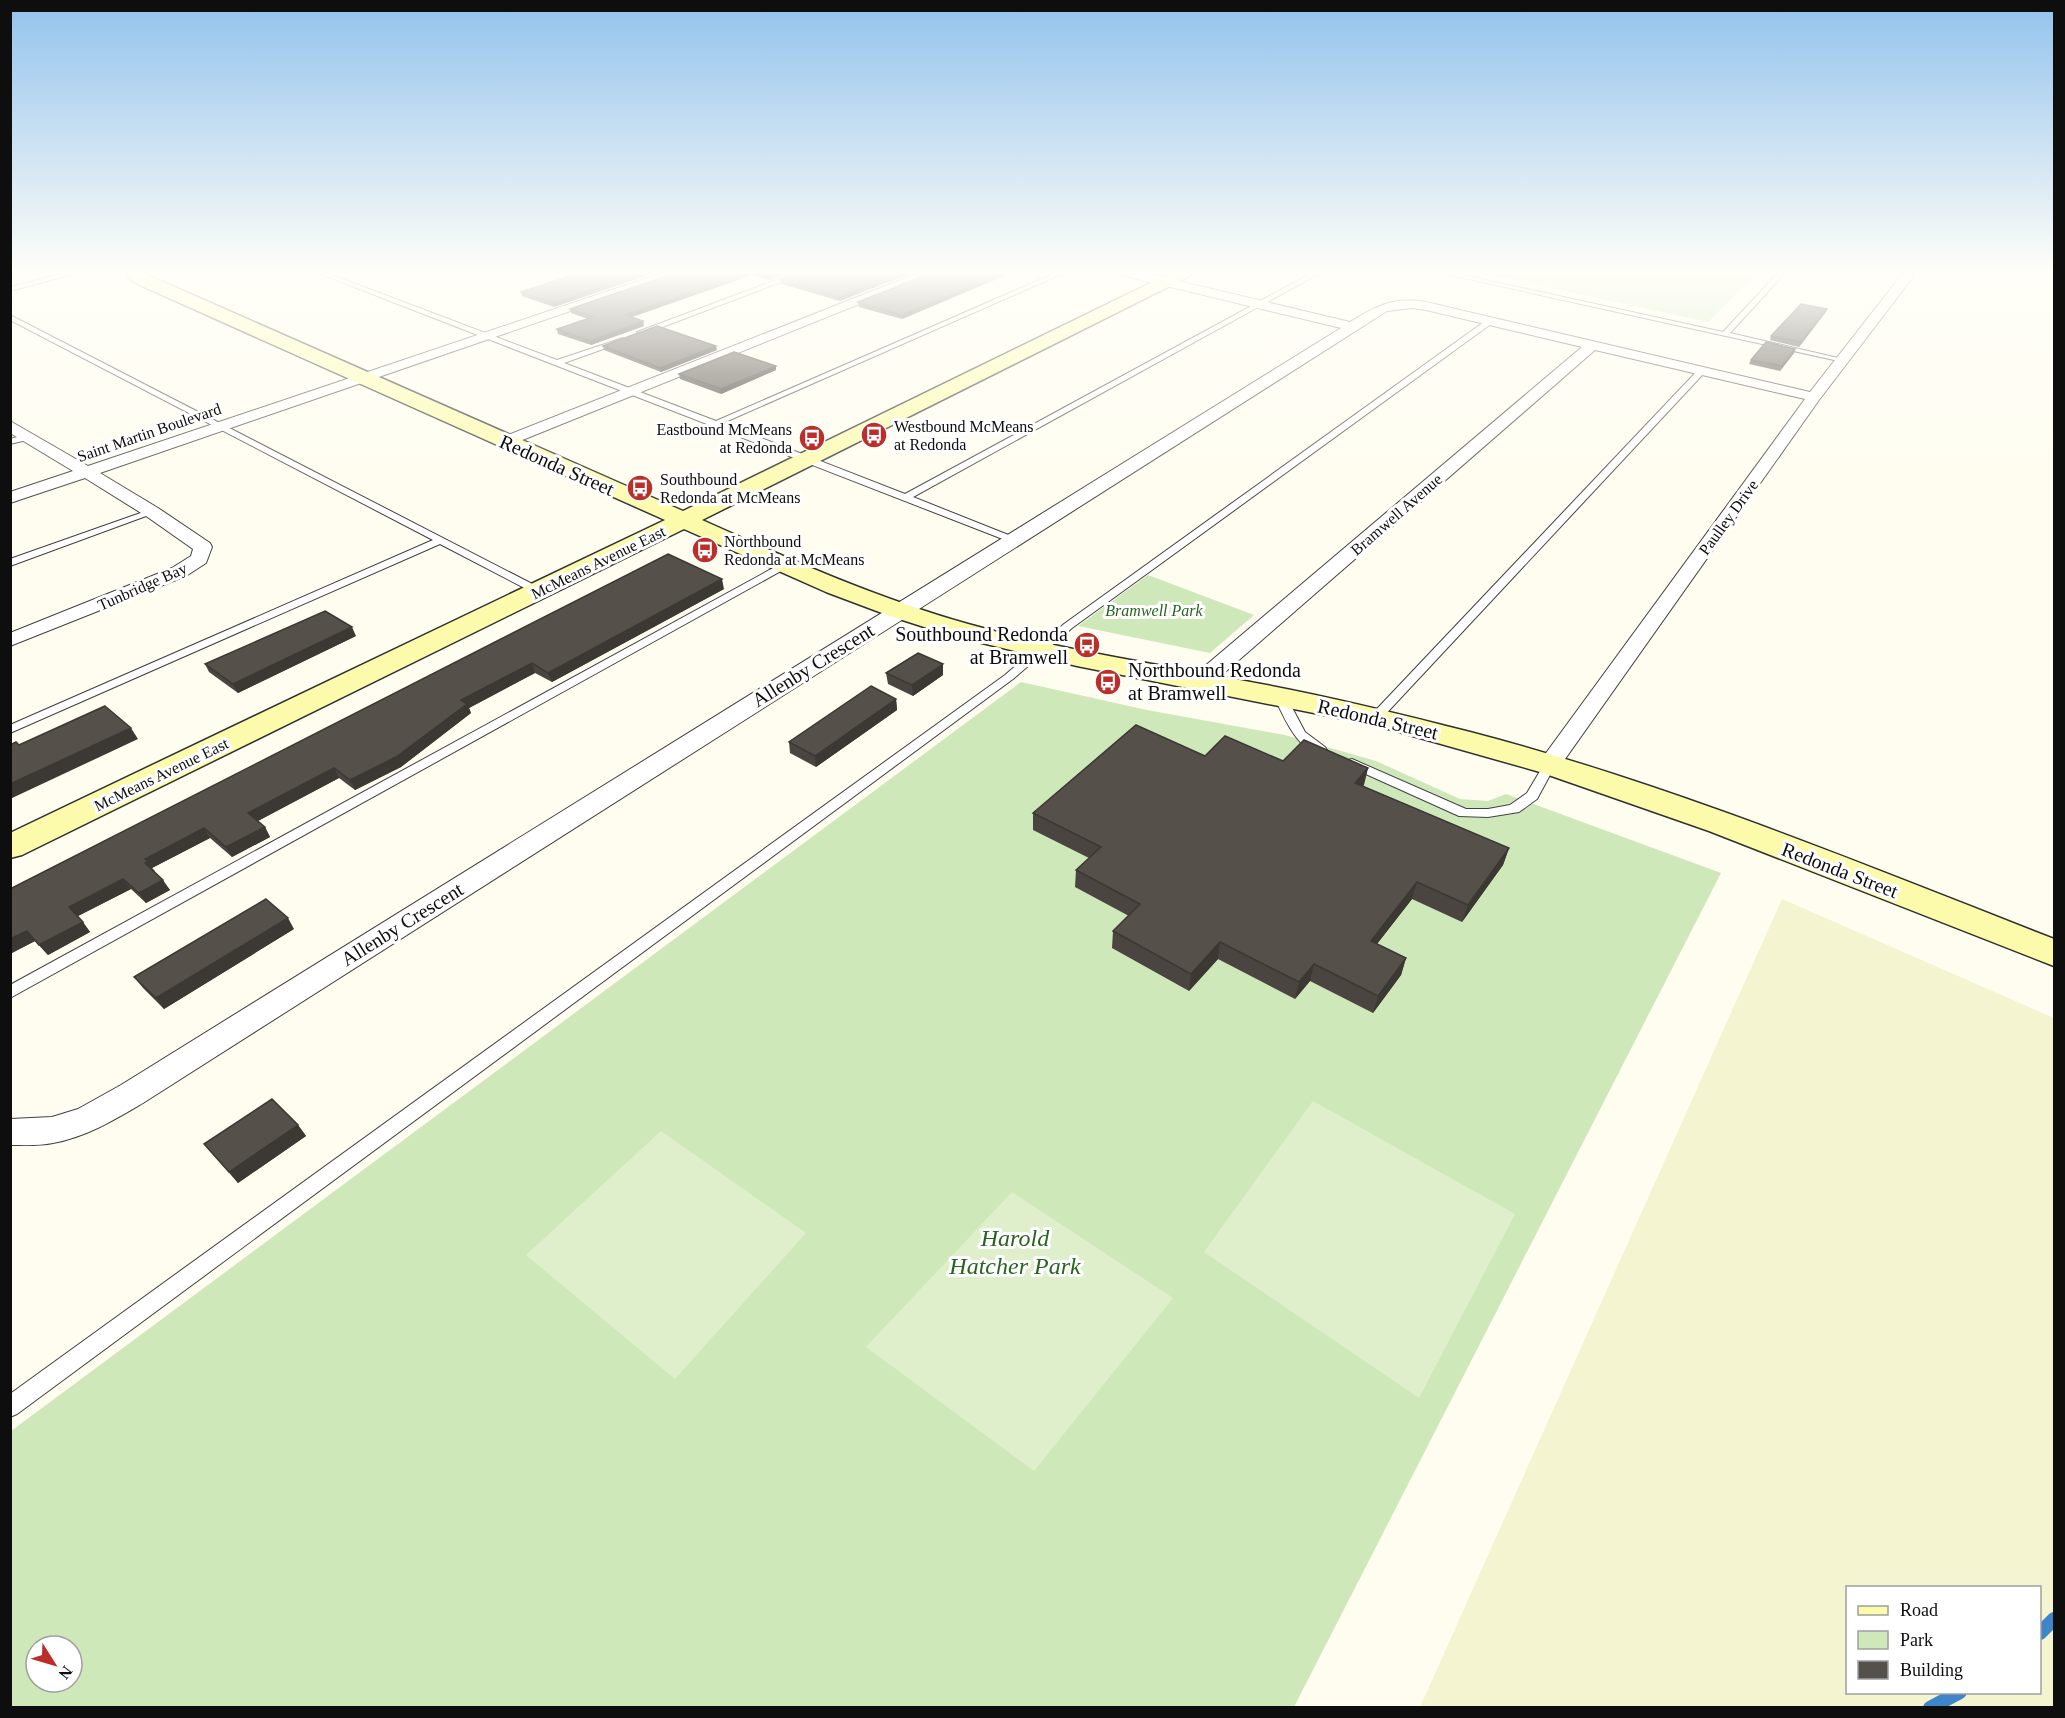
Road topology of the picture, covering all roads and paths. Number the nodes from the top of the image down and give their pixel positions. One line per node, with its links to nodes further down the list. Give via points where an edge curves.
1 (80, 353): 24 (lane)
2 (305, 353): 19 (street, Redonda Street)
3 (439, 353): 19 (street, Saint Martin Boulevard)
4 (530, 353): 17 (lane)
5 (584, 353): 17 (lane)
6 (729, 353): 20 (street)
7 (878, 353): 22 (lane)
8 (1021, 353): 28 (street, McMeans Avenue East)
9 (1169, 353): 31 (lane)
10 (1311, 353): 34 (street, Allenby Crescent)
11 (1446, 353): 41 (lane, via 1068,626)
12 (1582, 353): 42 (street, Bramwell Avenue)
13 (1628, 353): 18 (street, Allenby Crescent)
14 (1812, 353): 16 (lane)
15 (1848, 353): 16 (street, Paulley Drive)
16 (1843, 360): 21 (street, Paulley Drive)
17 (557, 363): 20 (lane)
18 (1702, 370): 21 (street, Allenby Crescent); 44 (lane)
19 (363, 379): 24 (street, Saint Martin Boulevard); 27 (street, Redonda Street)
20 (632, 392): 22 (lane); 27 (street)
21 (1814, 397): 46 (street, Paulley Drive)
22 (716, 424): 28 (lane)
23 (10, 426): 25 (street, Tunbridge Bay)
24 (221, 426): 29 (street, Saint Martin Boulevard); 35 (lane)
25 (28, 436): 26 (lane); 29 (street, Tunbridge Bay)
26 (10, 442)
27 (504, 442): 33 (street, Redonda Street)
28 (806, 458): 31 (lane); 33 (street, McMeans Avenue East)
29 (87, 472): 30 (street, Saint Martin Boulevard); 32 (street, Tunbridge Bay)
30 (10, 498)
31 (905, 498): 34 (lane)
32 (152, 512): 36 (lane); 40 (street, Tunbridge Bay, via 203,547 199,559 179,572)
33 (684, 520): 37 (street, Redonda Street); 38 (street, McMeans Avenue East)
34 (1013, 540): 39 (street, Allenby Crescent)
35 (439, 541): 38 (lane); 45 (lane)
36 (10, 564)
37 (786, 564): 39 (street, Redonda Street); 49 (lane)
38 (538, 591): 47 (street, McMeans Avenue East)
39 (900, 611): 41 (street, Redonda Street); 50 (street, Allenby Crescent, via 132,1094 87,1120 52,1130)
40 (10, 640)
41 (1040, 651): 42 (street, Redonda Street); 51 (lane)
42 (1200, 682): 43 (street, Redonda Street)
43 (1281, 698): 44 (street, Redonda Street); 46 (lane, via 1296,730 1309,745 1464,813 1514,809 1532,796)
44 (1377, 717): 46 (street, Redonda Street)
45 (10, 730)
46 (1550, 764): 48 (street, Redonda Street)
47 (10, 847)
48 (2055, 952)
49 (10, 992)
50 (10, 1132)
51 (10, 1407)

